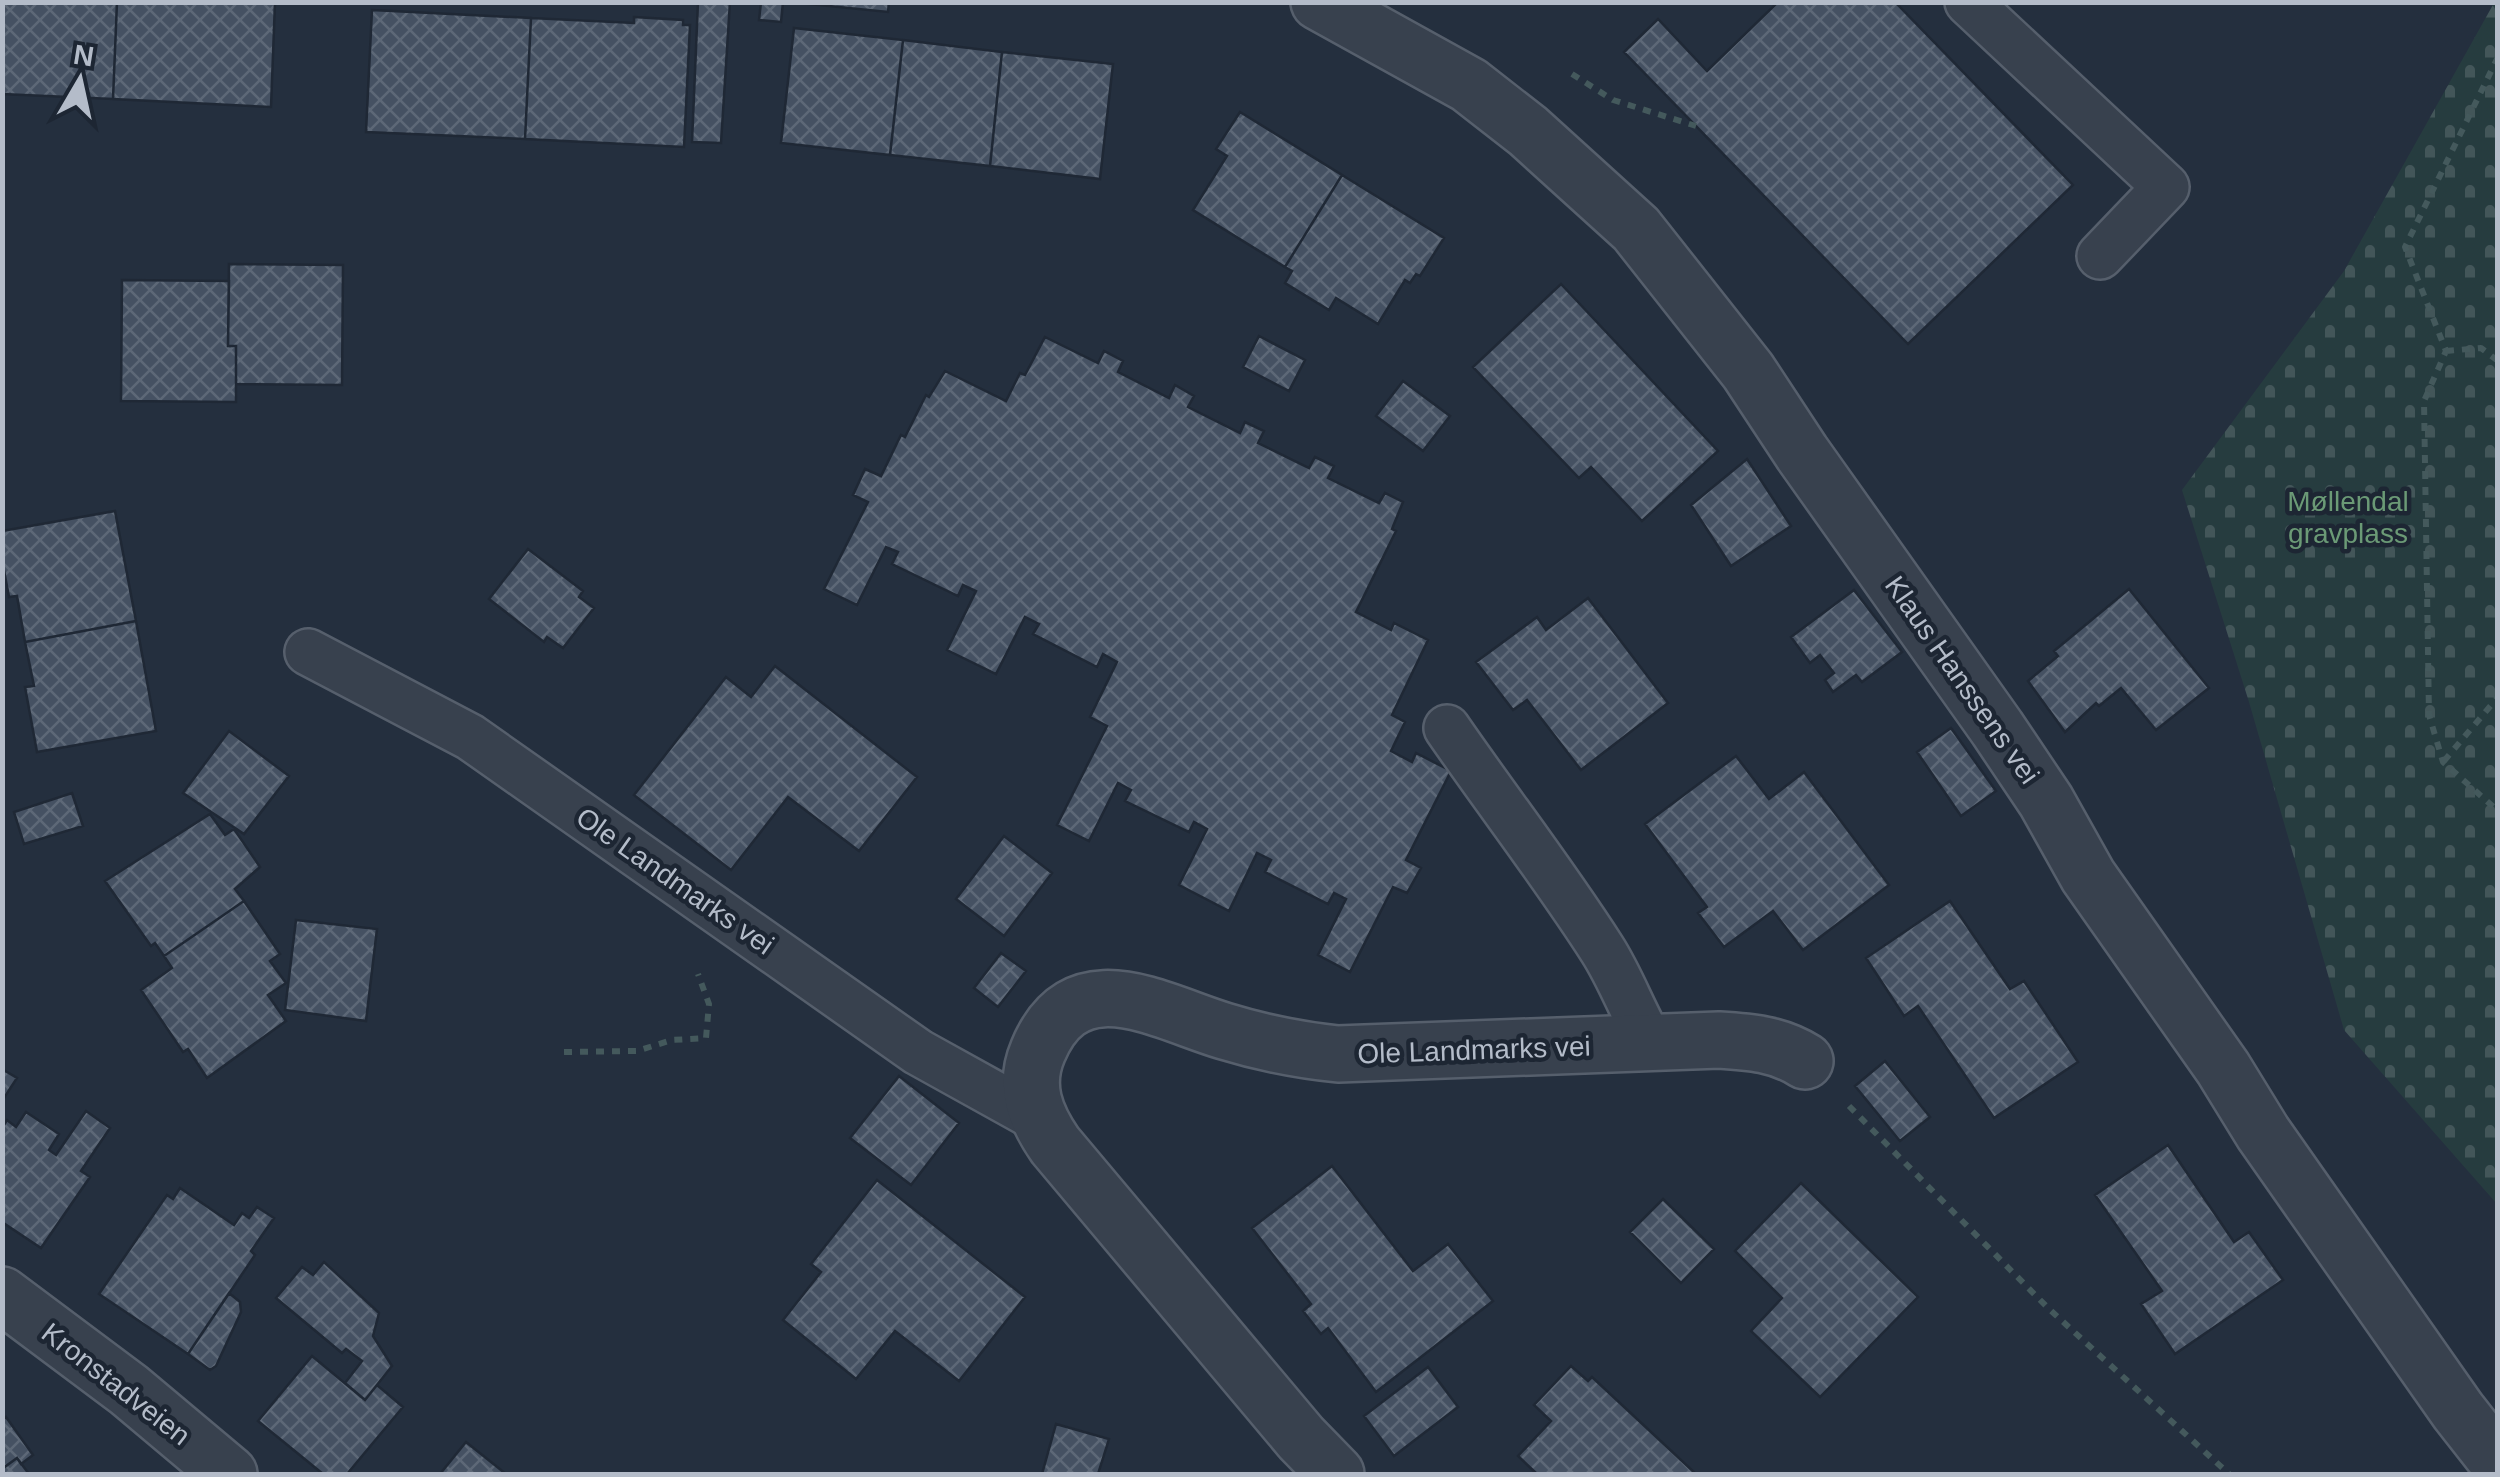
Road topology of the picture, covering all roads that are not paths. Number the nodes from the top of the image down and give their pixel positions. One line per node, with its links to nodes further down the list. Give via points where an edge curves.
1 (1319, 2): 10 (street, Klaus Hanssens vei, via 1469,85 1636,229 1748,371 2036,786 2088,876 2263,1133)
2 (1968, 2): 3 (lane, via 2166,187)
3 (2100, 256)
4 (308, 652): 8 (lane, Ole Landmarks vei, via 470,738 918,1052)
5 (1447, 728): 6 (lane, via 1603,950)
6 (1652, 1045): 7 (street, Ole Landmarks vei, via 1759,1043); 8 (street, Ole Landmarks vei, via 1338,1054 1281,1048 1146,1002 1087,1001 1064,1011 1035,1057 1030,1086)
7 (1806, 1062)
8 (1037, 1118): 12 (street, Ole Landmarks vei)
9 (2, 1295): 11 (street, Kronstadveien)
10 (2498, 1462)
11 (229, 1474)
12 (1336, 1474)

